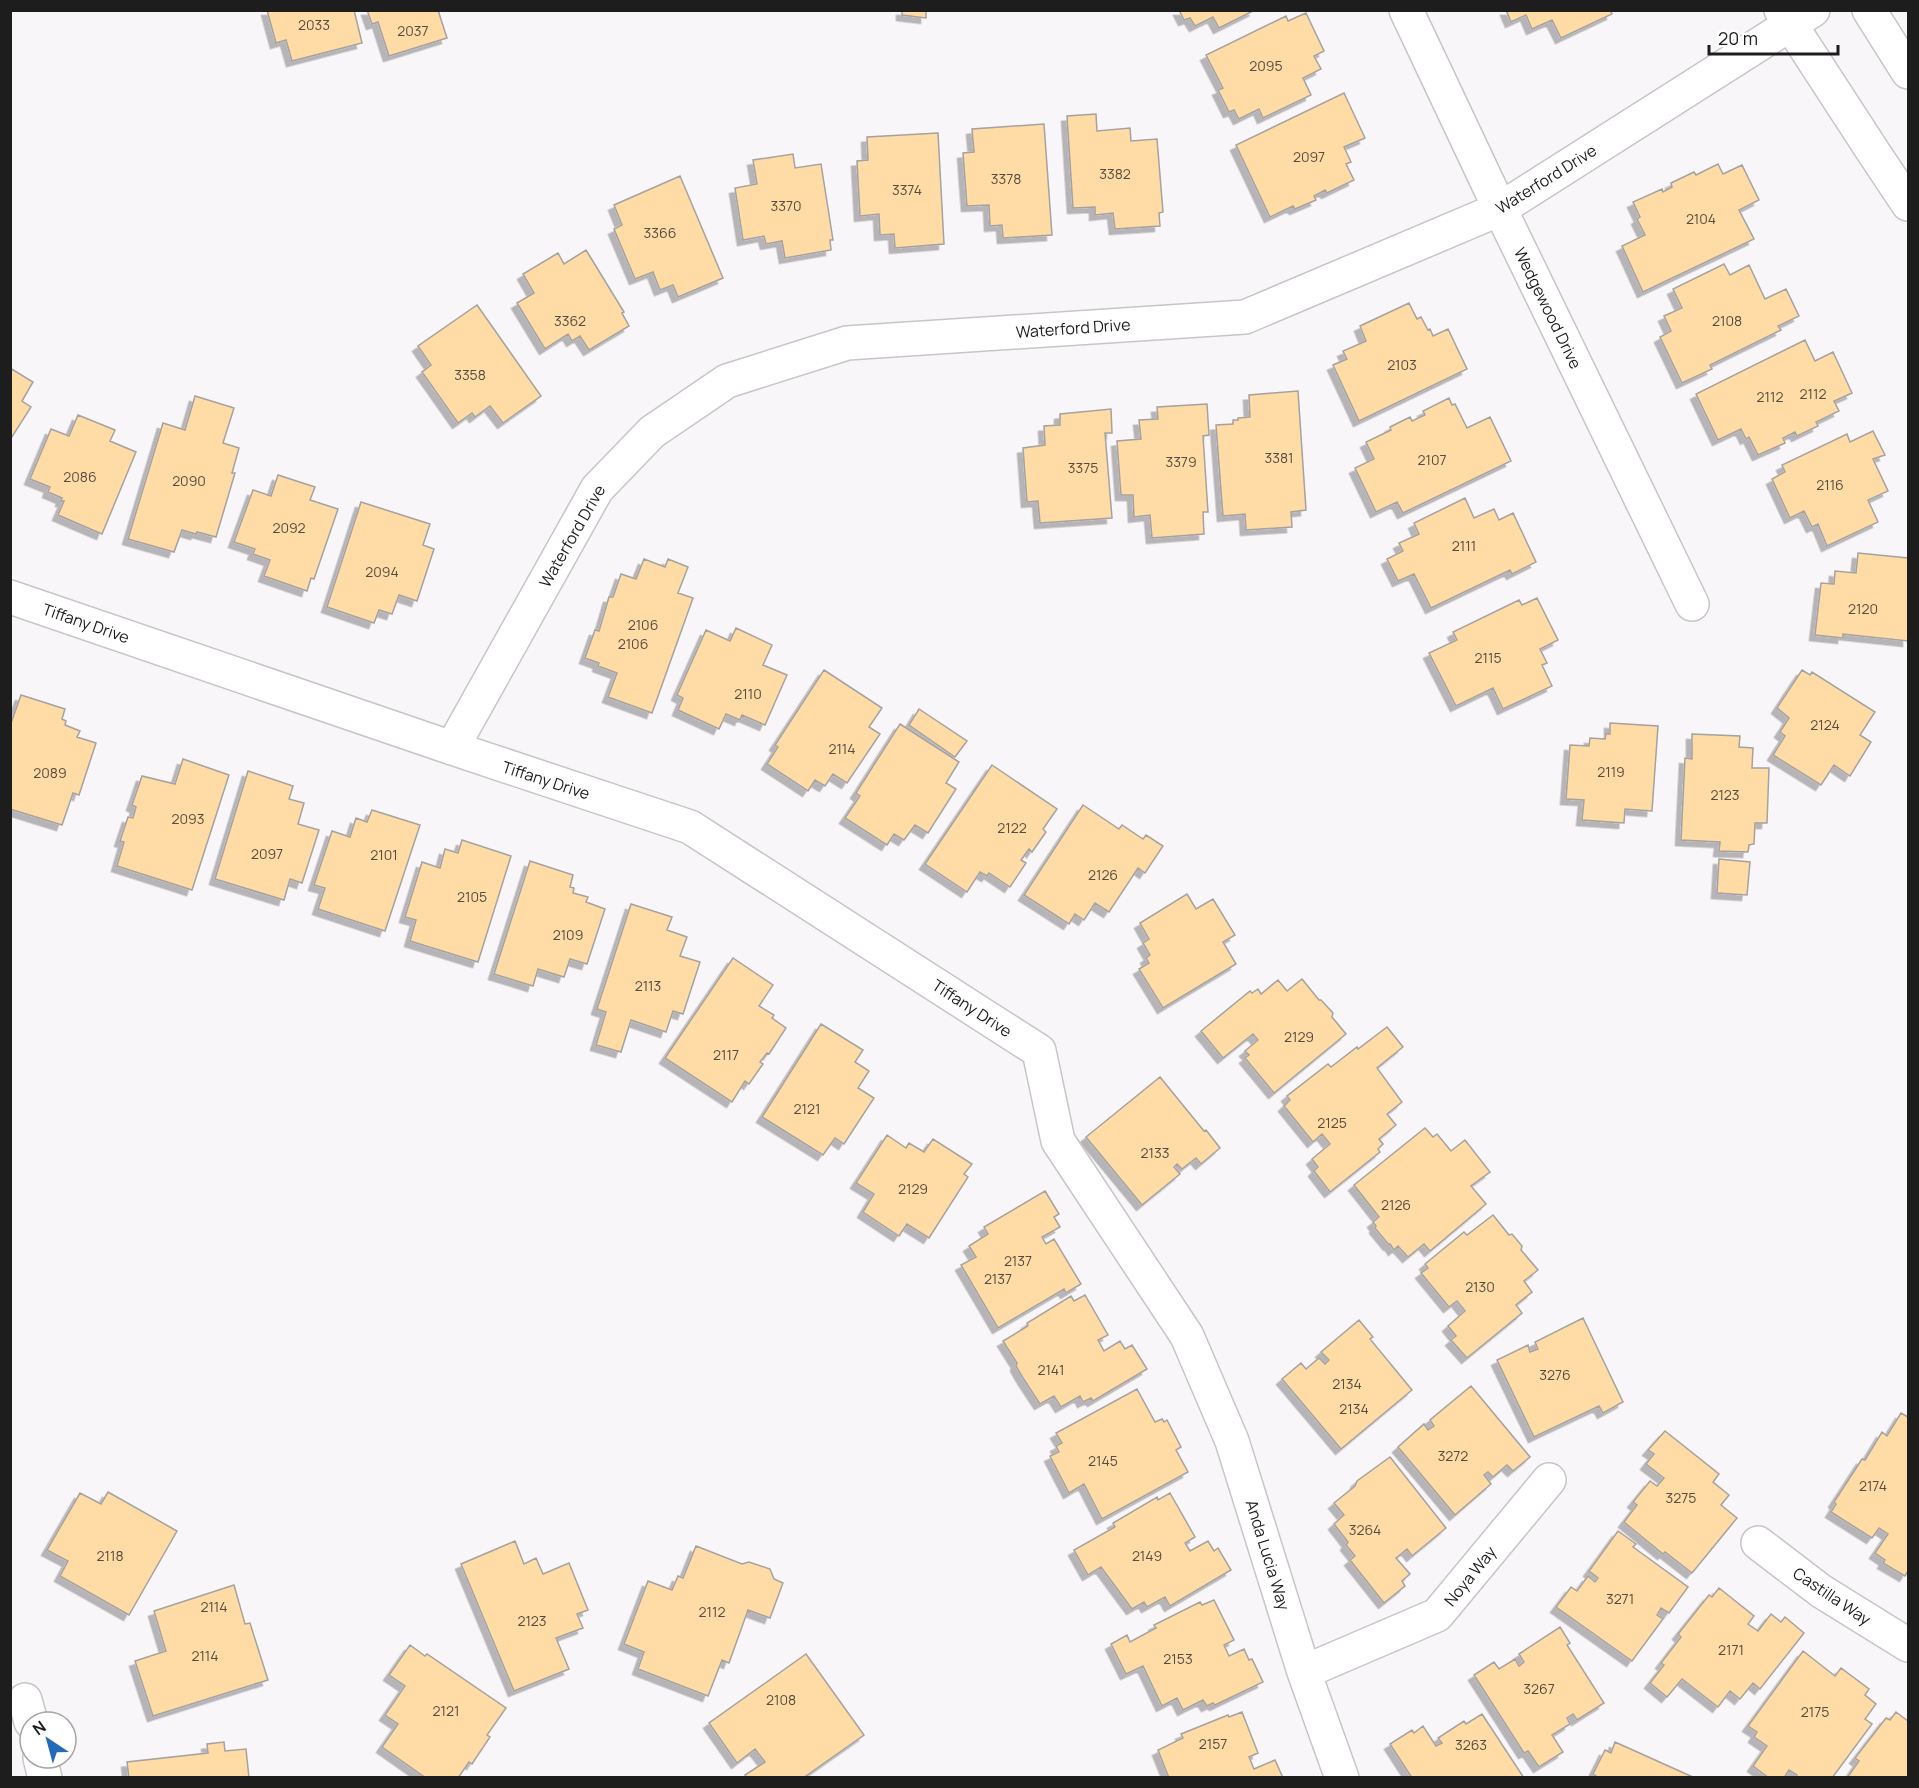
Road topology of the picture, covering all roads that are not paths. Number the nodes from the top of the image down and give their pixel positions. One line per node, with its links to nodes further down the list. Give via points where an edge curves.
1 (1406, 10): 6 (street, Wedgewood Drive)
2 (1869, 10): 4 (street)
3 (1795, 15): 5 (street); 6 (street, Waterford Drive)
4 (1908, 72)
5 (1908, 204)
6 (1500, 209): 8 (street, Wedgewood Drive); 9 (street, Waterford Drive, via 1245,317 847,344 727,381 652,432 597,489)
7 (10, 597): 9 (street, Tiffany Drive)
8 (1692, 604)
9 (452, 748): 10 (street, Tiffany Drive, via 690,827)
10 (1039, 1051): 14 (street, Anda Lucia Way, via 1058,1141 1187,1336 1232,1441)
11 (1548, 1480): 14 (street, Noya Way, via 1437,1615)
12 (1758, 1544): 13 (street, Castilla Way, via 1821,1591)
13 (1908, 1646)
14 (1304, 1672): 15 (street, Anda Lucia Way)
15 (1342, 1778)

